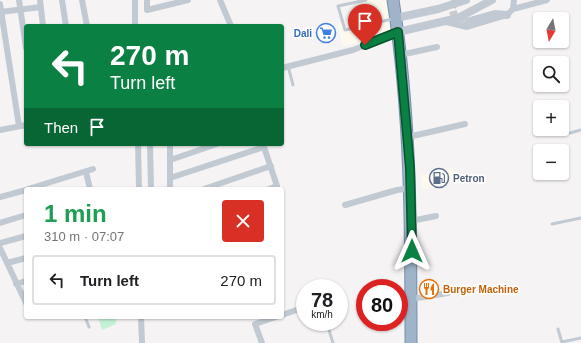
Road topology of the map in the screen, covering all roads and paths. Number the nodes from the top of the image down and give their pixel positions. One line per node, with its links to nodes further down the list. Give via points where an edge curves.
1 (18, 0): 17 (street)
2 (62, 0): 25 (street)
3 (82, 0): 26 (street)
4 (135, 0): 27 (street)
5 (147, 0): 6 (street, via 147,10)
6 (188, 0)
7 (220, 0): 28 (street)
8 (366, 0): 21 (lane, via 338,6 345,30)
9 (394, 0): 21 (highway)
10 (466, 0): 19 (street)
11 (492, 0): 23 (street, via 458,18)
12 (514, 0): 16 (street)
13 (547, 0): 16 (street)
14 (40, 3): 17 (street); 24 (street)
15 (0, 4): 18 (street)
16 (513, 9): 20 (street)
17 (20, 10): 18 (street); 31 (street)
18 (1, 12): 37 (street)
19 (424, 12): 21 (street); 29 (street)
20 (506, 15): 22 (street, via 495,14); 23 (street, via 467,27)
21 (396, 18): 30 (highway)
22 (470, 21)
23 (444, 22): 29 (street)
24 (43, 24)
25 (66, 24)
26 (87, 24)
27 (136, 24)
28 (230, 24)
29 (426, 26): 30 (street)
30 (398, 32): 33 (highway); 34 (street, via 353,50)
31 (24, 35)
32 (436, 47): 33 (street)
33 (400, 55): 41 (highway)
34 (285, 67): 35 (lane)
35 (293, 85)
36 (465, 124): 41 (street)
37 (23, 125): 38 (street)
38 (0, 130)
39 (581, 130): 40 (lane)
40 (570, 133)
41 (408, 137): 59 (highway)
42 (138, 146): 54 (street)
43 (150, 146): 55 (street)
44 (170, 146): 47 (street)
45 (211, 146): 47 (street)
46 (264, 146): 48 (street); 51 (street)
47 (170, 160): 51 (street)
48 (271, 166): 57 (street); 58 (street, via 276,186)
49 (93, 169): 50 (street)
50 (86, 172): 52 (street); 53 (street)
51 (170, 178): 56 (street)
52 (34, 187)
53 (90, 187)
54 (139, 187)
55 (151, 187)
56 (170, 187)
57 (210, 187)
58 (274, 187)
59 (411, 188): 62 (street); 66 (highway)
60 (24, 190): 61 (street)
61 (0, 197)
62 (345, 205)
63 (24, 216): 67 (street)
64 (436, 216): 66 (street)
65 (581, 218): 68 (lane)
66 (412, 220): 78 (highway)
67 (0, 223)
68 (552, 224)
69 (24, 237): 70 (street)
70 (0, 243)
71 (0, 248): 73 (street)
72 (24, 259): 73 (street)
73 (7, 263): 75 (street)
74 (24, 282): 75 (street)
75 (16, 284): 77 (street)
76 (448, 293): 78 (street)
77 (24, 299)
78 (411, 302): 79 (lane); 92 (highway)
79 (408, 304)
80 (296, 310): 81 (street)
81 (284, 314)
82 (86, 319): 85 (lane)
83 (141, 319): 89 (street)
84 (270, 319): 90 (street, via 255,324)
85 (89, 327)
86 (558, 329): 93 (lane)
87 (329, 331): 91 (lane)
88 (581, 338): 93 (lane)
89 (142, 343)
90 (262, 343)
91 (333, 343)
92 (411, 343)
93 (562, 343)

